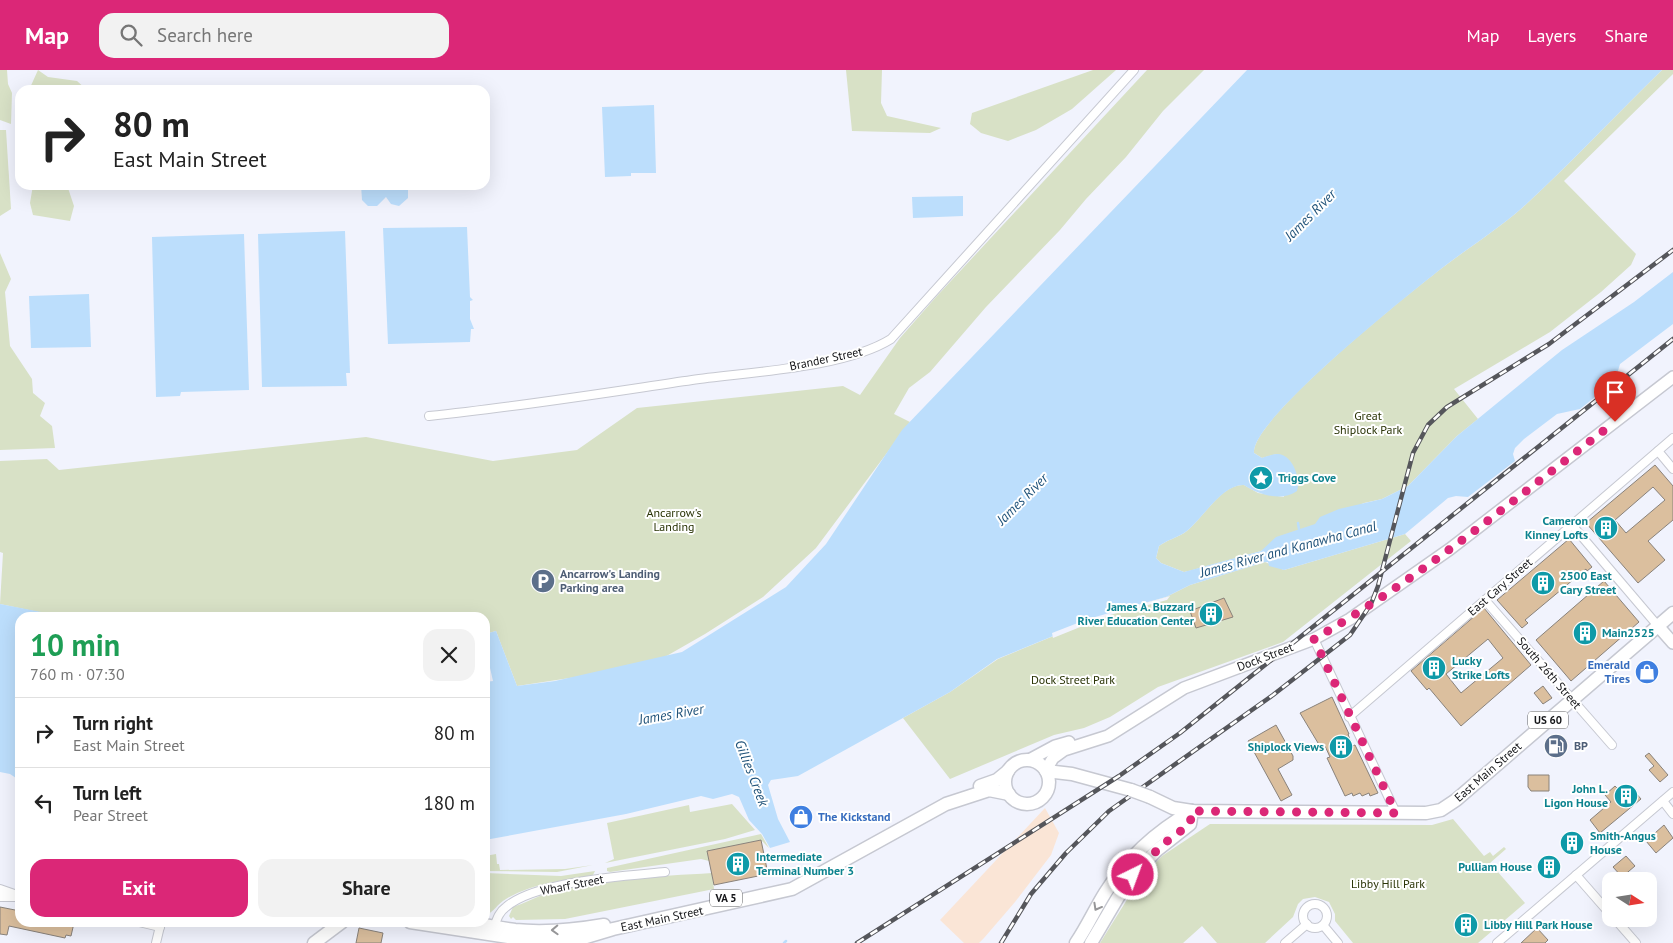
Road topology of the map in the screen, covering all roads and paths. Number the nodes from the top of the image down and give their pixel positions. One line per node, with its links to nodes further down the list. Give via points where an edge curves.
1 (1134, 70): 3 (street, Brander Street, via 892,339 880,346 848,357 790,368)
2 (1673, 377): 11 (main road, Dock Street, via 1450,549 1350,619)
3 (429, 416)
4 (1673, 438): 5 (street, East Cary Street)
5 (1658, 451): 6 (street); 7 (street, East Cary Street)
6 (1673, 469)
7 (1572, 525): 8 (street, East Cary Street); 10 (street)
8 (1486, 600): 14 (street, South 26th Street); 15 (street, East Cary Street)
9 (1673, 614): 10 (main road, East Main Street / US 60)
10 (1658, 626): 12 (main road); 14 (main road, East Main Street / US 60)
11 (1314, 639): 13 (main road, Dock Street, via 1191,685); 15 (street)
12 (1673, 643)
13 (1166, 698): 17 (main road, Dock Street, via 1105,731 1059,744); 19 (main road, Dock Street, via 1112,734 1060,752)
14 (1572, 699): 16 (street, South 26th Street); 26 (main road, East Main Street / US 60, via 1446,808 1426,813)
15 (1349, 717): 26 (street)
16 (1612, 746)
17 (1029, 760): 18 (main road, VA 5, via 1015,763); 19 (main road, VA 5, via 1037,762)
18 (1008, 771): 23 (main road, via 1005,780); 42 (main road, East Main Street / VA 5, one-way to 42, via 992,783 942,799 792,883 591,927)
19 (1046, 771): 20 (main road, East Main Street / VA 5); 21 (main road, via 1049,779)
20 (1083, 778): 21 (main road, East Main Street / VA 5, via 1062,782); 25 (main road, East Main Street / VA 5, bridge, via 1131,790 1173,808)
21 (1046, 792): 23 (main road, VA 5, via 1031,803 1019,802)
22 (1673, 792): 24 (street)
23 (1009, 794): 42 (main road, East Main Street / VA 5, via 992,790 953,801 807,883 785,892 574,939 540,941)
24 (1663, 801): 27 (street); 29 (street)
25 (1192, 811): 26 (main road, East Main Street / US 60); 45 (main road, one-way to 45, via 1156,836 1122,870); 46 (main road, via 1190,824 1157,850 1122,888)
26 (1396, 813)
27 (1673, 814)
28 (665, 872): 42 (street, Wharf Street, via 541,890 509,905 498,916)
29 (1576, 875): 34 (street); 49 (street)
30 (0, 889): 31 (street)
31 (15, 895)
32 (0, 897): 33 (street)
33 (15, 897)
34 (1602, 905)
35 (1307, 924): 36 (street, via 1313,928); 36 (street, via 1304,917 1306,909 1316,904 1326,910 1327,918); 47 (street)
36 (1323, 925): 48 (street)
37 (160, 927): 43 (street)
38 (333, 927): 44 (main road)
39 (442, 927): 42 (main road, East Main Street / VA 5)
40 (478, 927): 42 (main road, East Main Street / VA 5)
41 (1623, 928): 50 (street)
42 (493, 935)
43 (156, 943)
44 (314, 943)
45 (1076, 943)
46 (1091, 943)
47 (1285, 943)
48 (1338, 943)
49 (1498, 943)
50 (1636, 943)

